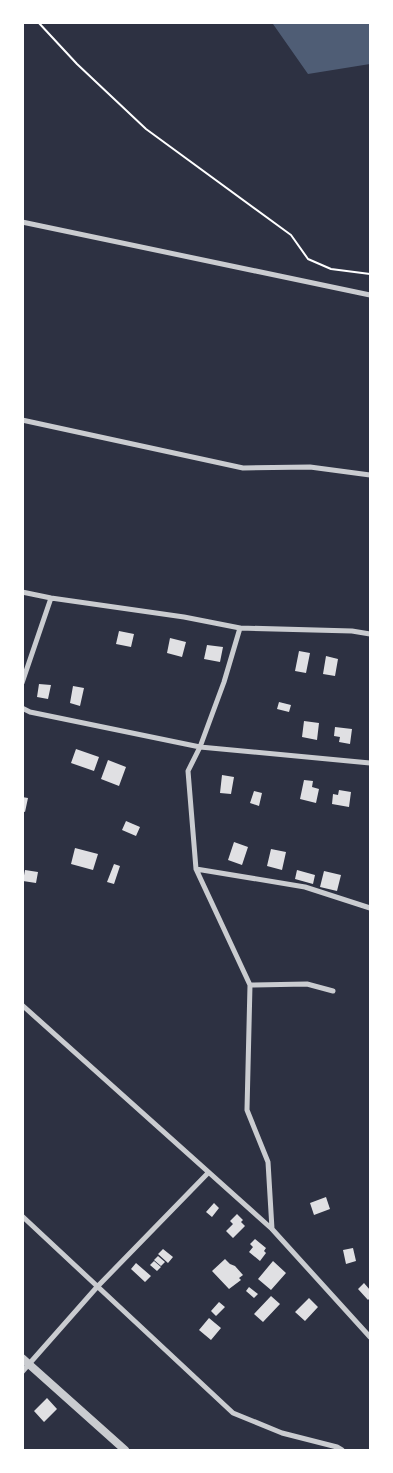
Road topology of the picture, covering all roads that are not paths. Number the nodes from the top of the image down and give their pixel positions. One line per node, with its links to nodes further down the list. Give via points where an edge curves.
1 (22, 222): 2 (street)
2 (370, 295)
3 (22, 420): 4 (street, via 243,468 310,467)
4 (370, 475)
5 (22, 592): 6 (street)
6 (51, 598): 7 (street); 9 (street)
7 (240, 628): 8 (street); 11 (street)
8 (370, 634)
9 (22, 683)
10 (22, 708): 11 (street, via 82,724)
11 (200, 747): 12 (street); 13 (street, via 188,771)
12 (370, 763)
13 (196, 869): 14 (street, via 305,887); 15 (street)
14 (370, 908)
15 (250, 985): 16 (street, via 307,984); 20 (street, via 247,1110 268,1162)
16 (333, 991)
17 (22, 1005): 18 (street)
18 (208, 1173): 20 (street); 21 (street)
19 (22, 1216): 21 (street)
20 (272, 1229): 22 (street)
21 (97, 1287): 24 (street); 27 (street, via 233,1413 282,1434)
22 (370, 1337)
23 (22, 1358): 24 (street)
24 (29, 1364): 25 (street); 26 (street)
25 (22, 1372)
26 (125, 1450)
27 (342, 1450)

